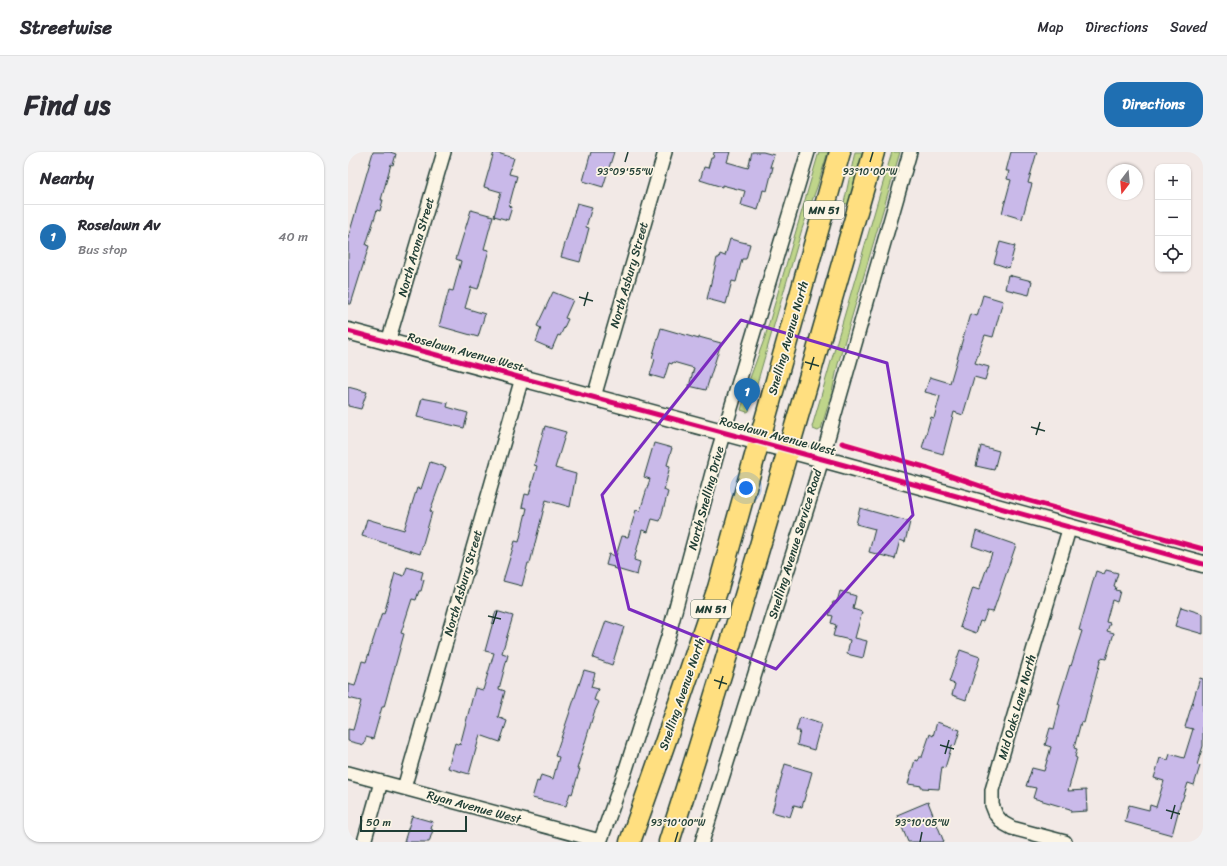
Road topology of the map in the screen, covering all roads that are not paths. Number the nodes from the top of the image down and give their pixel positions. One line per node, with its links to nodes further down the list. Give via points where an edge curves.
1 (444, 152): 8 (street, North Arona Street)
2 (665, 152): 10 (street, North Asbury Street)
3 (808, 152): 11 (street, North Snelling Drive)
4 (840, 152): 12 (main road, Snelling Avenue North / MN 51)
5 (874, 152): 13 (main road, MN 51)
6 (910, 152): 14 (street, Snelling Avenue Service Road)
7 (348, 331): 8 (street, Roselawn Avenue West)
8 (388, 342): 9 (street, Roselawn Avenue West)
9 (522, 378): 10 (street, Roselawn Avenue West); 19 (street, North Asbury Street)
10 (594, 397): 11 (street, Roselawn Avenue West)
11 (724, 432): 12 (street, Roselawn Avenue West); 20 (street, North Snelling Drive, via 668,637)
12 (758, 442): 13 (street, Roselawn Avenue West); 22 (main road, Snelling Avenue North / MN 51, via 718,588)
13 (788, 450): 14 (street, Roselawn Avenue West); 23 (main road, MN 51)
14 (821, 459): 15 (street, Roselawn Avenue West); 24 (street, Snelling Avenue Service Road)
15 (1070, 526): 16 (street, Roselawn Avenue West); 25 (street, Mid Oaks Lane North, via 991,800 996,815 1003,823 1012,828)
16 (1203, 564)
17 (348, 773): 18 (street, Ryan Avenue West)
18 (381, 782): 19 (street, Ryan Avenue West); 21 (street)
19 (404, 788): 20 (street, Ryan Avenue West)
20 (600, 841)
21 (364, 842)
22 (630, 842)
23 (669, 842)
24 (702, 842)
25 (1065, 842)

